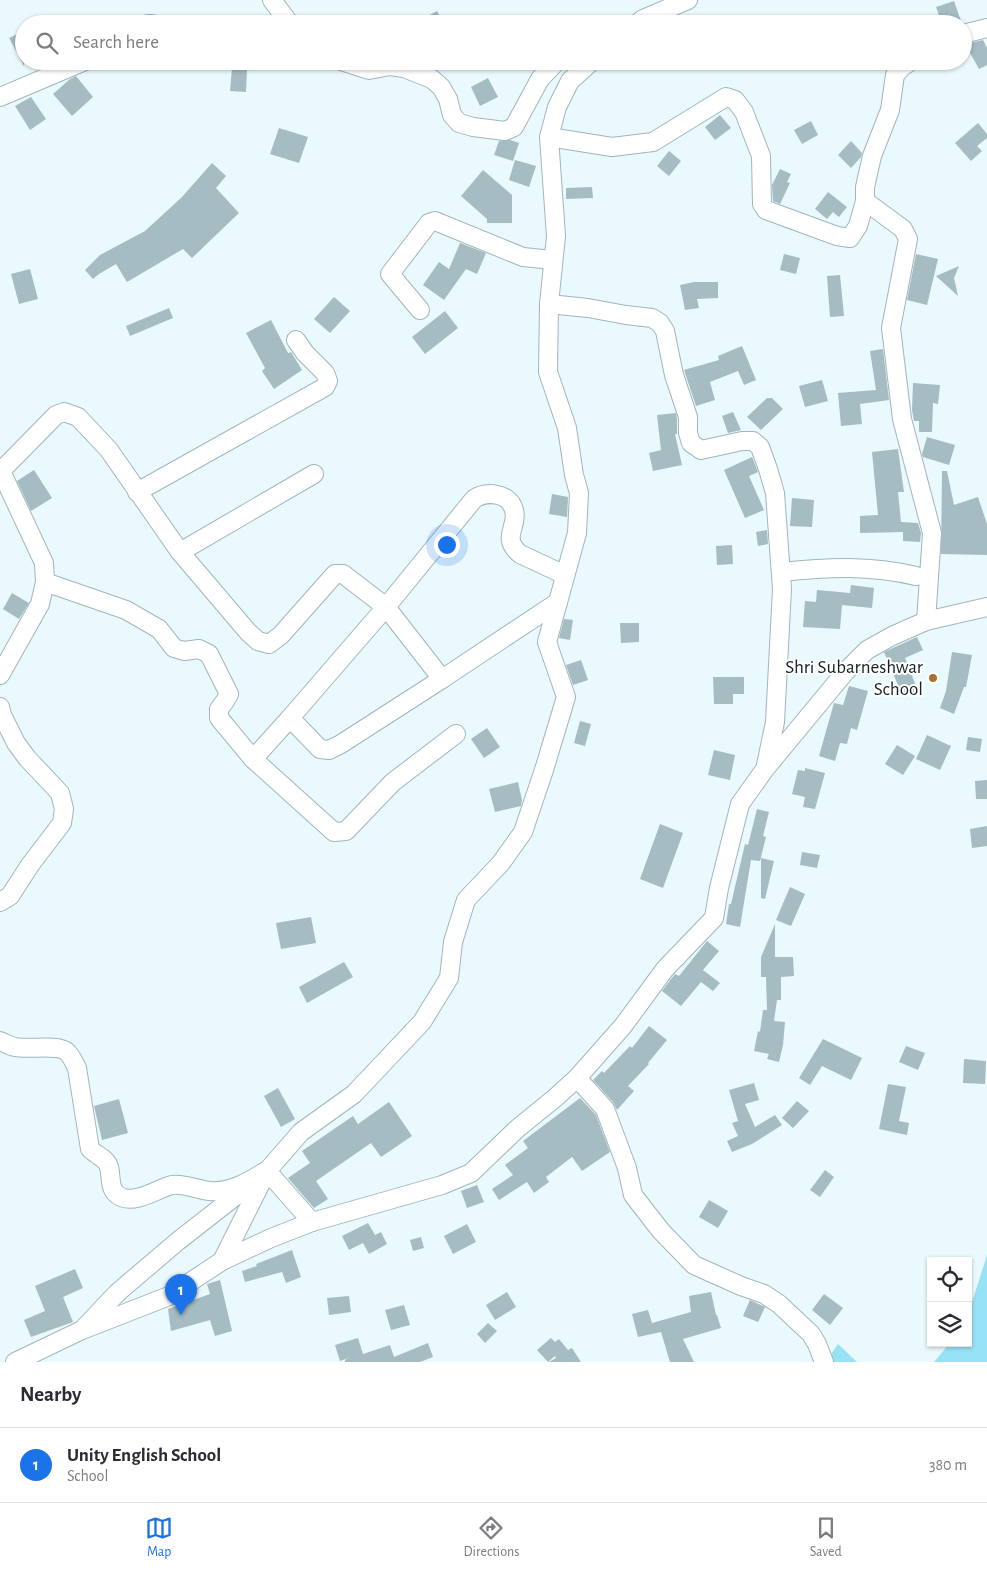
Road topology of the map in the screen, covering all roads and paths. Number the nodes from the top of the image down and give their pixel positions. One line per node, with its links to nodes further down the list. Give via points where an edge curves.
1 (272, 0): 3 (street)
2 (688, 0): 4 (street)
3 (283, 15)
4 (653, 15)
5 (987, 28): 6 (street)
6 (972, 32)
7 (64, 70): 12 (street)
8 (410, 70): 9 (street, via 432,78 441,86 452,115 459,123 505,131 514,126 540,79)
9 (548, 70)
10 (582, 70): 13 (street, via 570,81 557,107)
11 (899, 70): 14 (street, via 895,75 890,110 872,156)
12 (0, 97)
13 (549, 137): 14 (street, via 612,147 652,142 726,97 735,100 744,112 761,156 762,204 766,210 850,238 858,226); 15 (street, via 556,236)
14 (865, 201): 30 (street, via 903,229 908,239 891,328 902,419 932,533)
15 (553, 260): 16 (street); 17 (street, via 523,257 434,221 429,223 390,274)
16 (549, 304): 23 (street, via 652,318 660,323 665,331 674,375 688,417 691,443 701,450 742,441 753,441 760,447 775,493); 24 (street, via 548,372 567,428 579,493 577,534)
17 (420, 310)
18 (296, 340): 21 (street, via 324,372 328,381 324,387)
19 (0, 470): 21 (street, via 56,415 64,412 78,417 109,450); 26 (street, via 44,563)
20 (314, 474): 22 (street)
21 (137, 492): 22 (street)
22 (180, 552): 28 (street, via 248,632 258,641 269,644 335,574 342,574)
23 (781, 572): 25 (street, via 829,567 889,570); 37 (street, via 776,722)
24 (565, 575): 27 (street); 28 (street, via 520,554 510,536 515,512 511,504 493,494 482,494 474,499)
25 (916, 576)
26 (45, 582): 31 (street, via 40,604); 36 (street, via 126,610 159,629 174,648 184,651 199,649 209,654 229,694 219,709 219,718)
27 (558, 602): 32 (street); 41 (street, via 547,642 566,697 523,832 501,863 466,900 453,942 449,978 422,1022 354,1094 301,1132)
28 (386, 607): 32 (street); 34 (street)
29 (987, 607): 30 (street)
30 (926, 621): 37 (street, via 867,650 846,670)
31 (0, 675)
32 (442, 679): 34 (street, via 329,750 320,749)
33 (0, 707): 38 (street, via 16,743 60,793 64,809 62,823 10,896)
34 (290, 718): 36 (street)
35 (456, 734): 36 (street, via 393,782 346,831 334,832)
36 (253, 758)
37 (765, 769): 40 (street, via 740,804 714,918 665,969 623,1026)
38 (0, 902)
39 (0, 1041): 41 (street, via 14,1047 58,1048 70,1056 77,1068 90,1149 109,1166 110,1183 115,1193 123,1198 134,1198 173,1185 212,1192 242,1186)
40 (576, 1078): 42 (street, via 471,1173 442,1185); 46 (street, via 605,1109 634,1195 661,1231 694,1265 764,1294 779,1304 811,1334)
41 (267, 1171): 42 (street); 43 (street); 44 (street, via 117,1293)
42 (312, 1222): 43 (street)
43 (222, 1260): 44 (street, via 169,1296)
44 (82, 1330): 45 (street)
45 (24, 1360)
46 (824, 1362)

